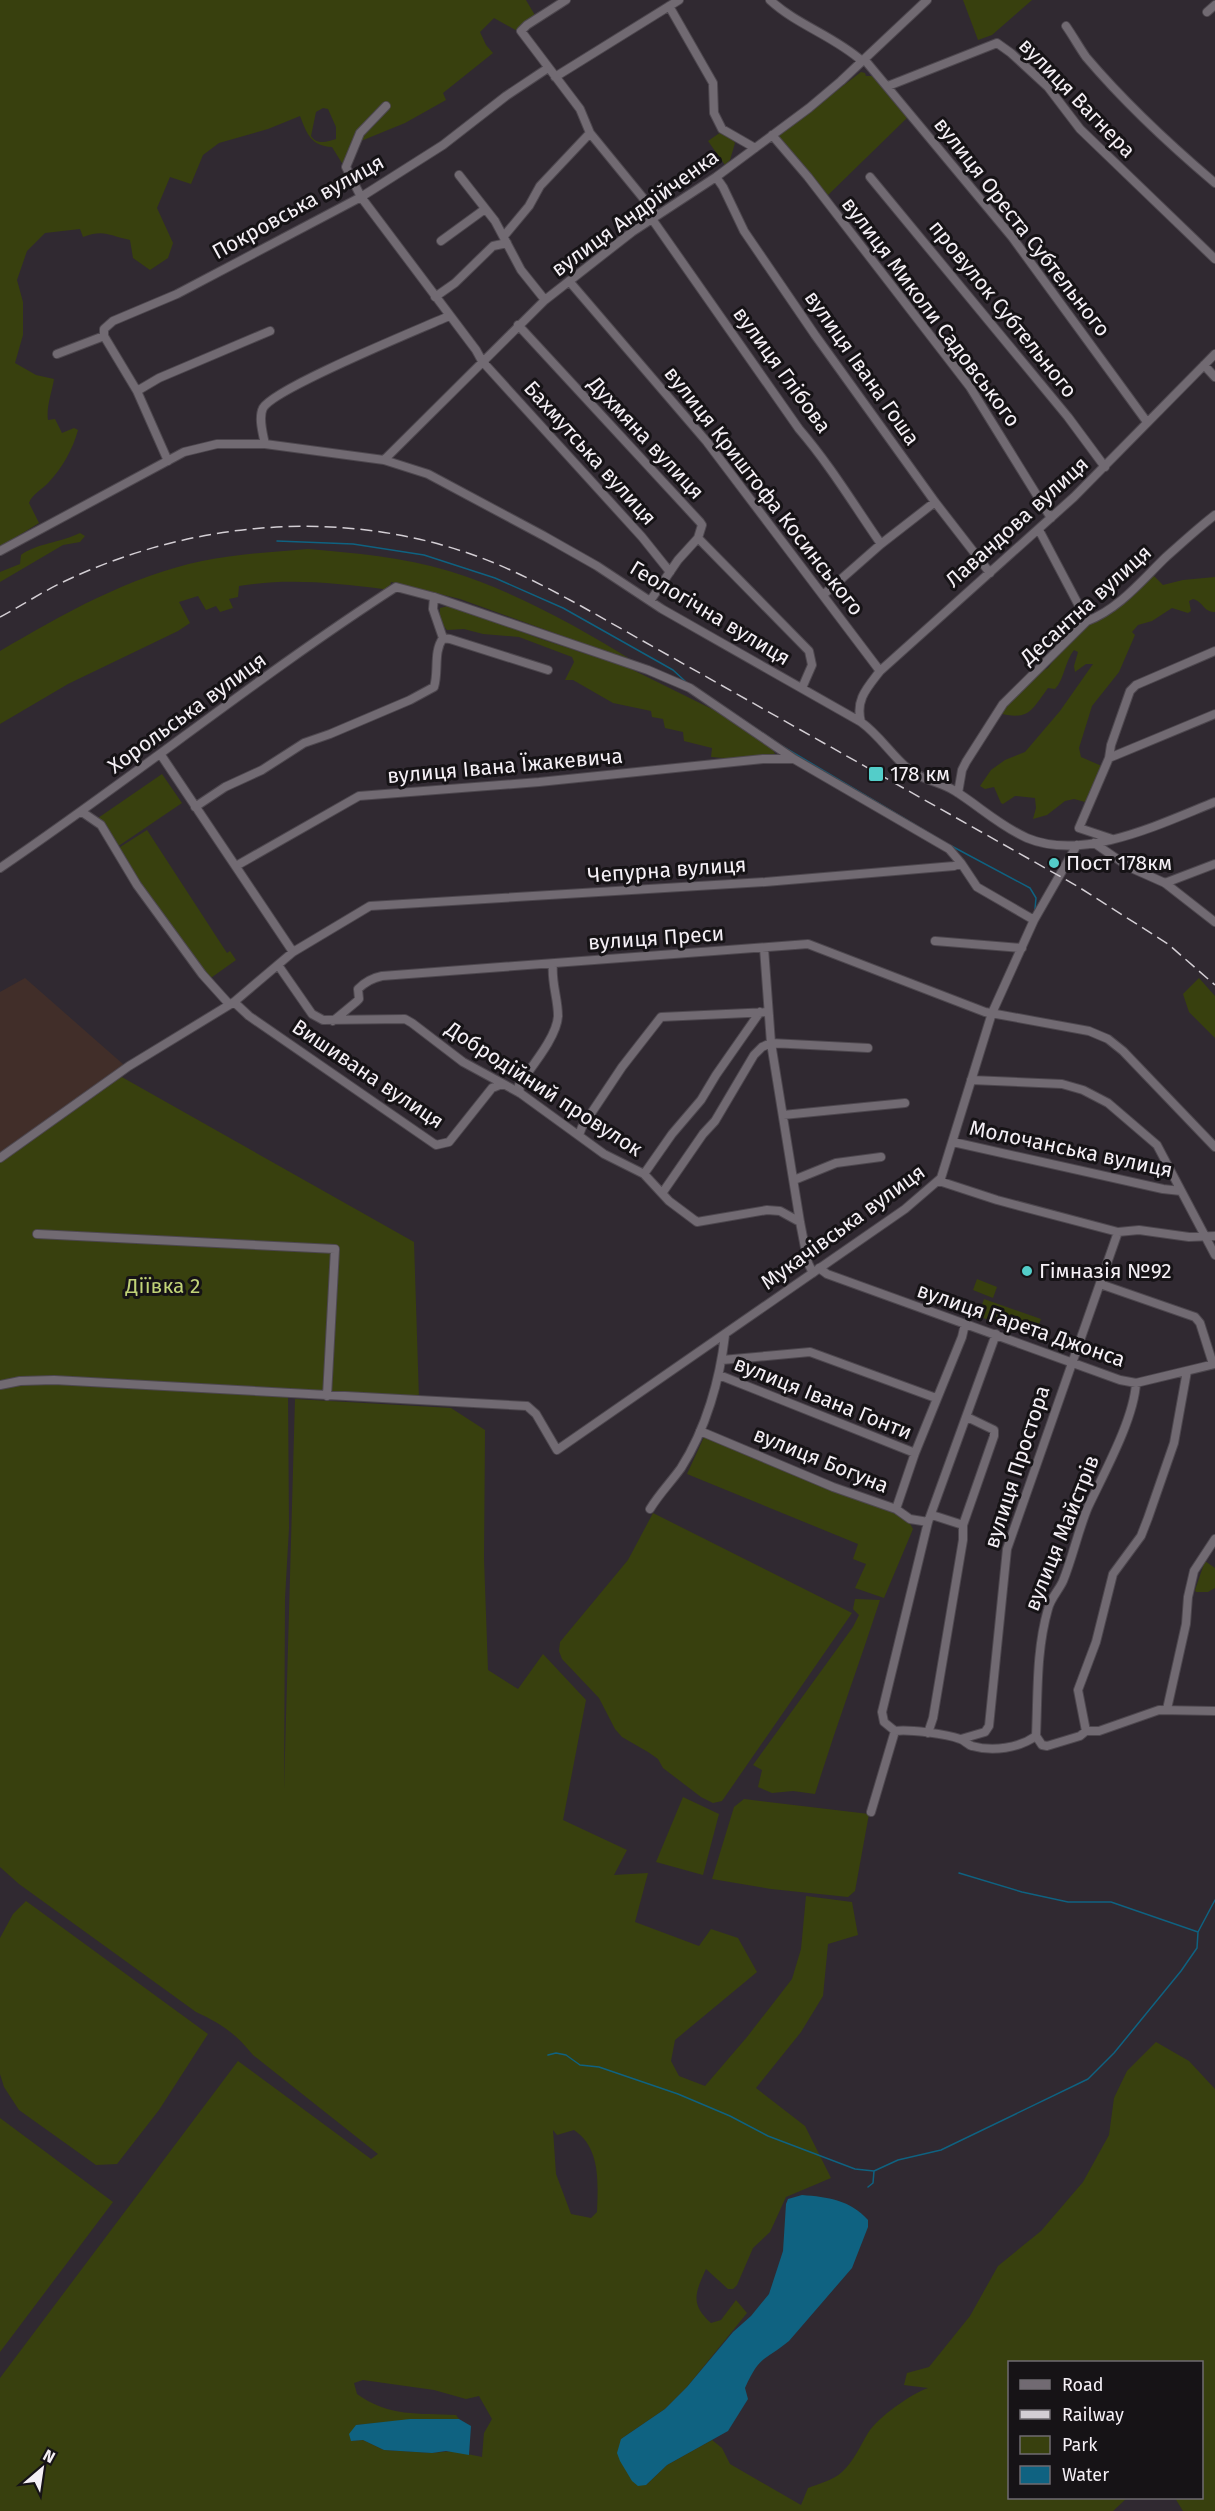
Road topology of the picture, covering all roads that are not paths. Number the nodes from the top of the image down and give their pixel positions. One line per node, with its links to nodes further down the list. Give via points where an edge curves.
1 (566, 0): 10 (street, via 521,31)
2 (679, 0): 6 (street)
3 (770, 0): 9 (street, вулиця Ореста Субтельного)
4 (927, 0): 9 (street, вулиця Андрійченка)
5 (1215, 5): 7 (street)
6 (669, 6): 11 (street); 16 (street, via 712,83 714,113 722,129)
7 (1207, 12)
8 (1066, 26): 20 (street, via 1086,56 1130,105)
9 (863, 60): 12 (street, вулиця Ореста Субтельного); 15 (street, вулиця Андрійченка)
10 (548, 68): 11 (street); 21 (street, Покровська вулиця, via 443,145)
11 (555, 77): 14 (street, via 580,109)
12 (888, 86): 26 (street, вулиця Вагнера, via 997,43 1048,87 1080,129); 40 (street, вулиця Ореста Субтельного, via 1012,237)
13 (386, 106): 21 (street, Бахмутська вулиця, via 360,134 346,167)
14 (591, 134): 23 (street); 24 (street, via 540,186)
15 (772, 135): 16 (street, вулиця Андрійченка); 47 (street, вулиця Миколи Садовського, via 970,387)
16 (755, 148): 18 (street, вулиця Андрійченка)
17 (459, 175): 22 (street)
18 (716, 177): 23 (street, вулиця Андрійченка); 45 (street, вулиця Івана Гоша, via 754,246)
19 (870, 177): 44 (street, провулок Субтельного)
20 (1215, 183)
21 (361, 197): 28 (street, Бахмутська вулиця); 33 (street, Покровська вулиця, via 170,297 113,321 104,329)
22 (485, 209): 24 (street); 25 (street)
23 (654, 217): 27 (street, вулиця Андрійченка); 50 (street, вулиця Глібова)
24 (505, 239): 28 (street); 29 (street, via 521,270)
25 (441, 241)
26 (1215, 259)
27 (569, 281): 29 (street, вулиця Андрійченка); 54 (street, вулиця Криштофа Косинського, via 707,442)
28 (435, 297): 30 (street, Бахмутська вулиця)
29 (545, 300): 31 (street, вулиця Андрійченка)
30 (449, 316): 36 (street, Бахмутська вулиця); 41 (street, via 293,387 266,404 261,415)
31 (518, 326): 36 (street, вулиця Андрійченка); 49 (street, Духмяна вулиця, via 702,525)
32 (270, 331): 39 (street)
33 (104, 336): 34 (street, Покровська вулиця); 39 (street)
34 (57, 354)
35 (1215, 354): 37 (street, Лавандова вулиця)
36 (482, 361): 42 (street, вулиця Андрійченка); 52 (street, Бахмутська вулиця)
37 (1204, 365): 38 (street); 40 (street, Лавандова вулиця)
38 (1215, 377)
39 (137, 390): 43 (street)
40 (1148, 422): 44 (street, Лавандова вулиця)
41 (265, 444): 42 (street); 43 (street, via 217,444 184,452)
42 (384, 460): 56 (street, Геологічна вулиця, via 428,474 488,505 597,566)
43 (168, 461): 51 (street)
44 (1105, 467): 47 (street, Лавандова вулиця)
45 (935, 502): 50 (street); 53 (street, вулиця Івана Гоша)
46 (1215, 515): 57 (street, Десантна вулиця, via 1133,590)
47 (1050, 519): 48 (street, Лавандова вулиця)
48 (1039, 530): 53 (street, Лавандова вулиця); 57 (street)
49 (698, 538): 52 (street); 62 (street, Духмяна вулиця, via 809,651 812,665)
50 (881, 544): 54 (street)
51 (0, 551)
52 (670, 572): 56 (street)
53 (990, 573): 61 (street, Лавандова вулиця)
54 (823, 595): 61 (street, вулиця Криштофа Косинського)
55 (434, 597): 58 (street, via 433,609); 65 (street, Хорольська вулиця, via 396,587); 67 (street, via 690,688)
56 (650, 601): 62 (street, Геологічна вулиця)
57 (1087, 621): 68 (street, Десантна вулиця, via 995,714 962,771)
58 (443, 638): 60 (street); 70 (street, via 434,687 304,743)
59 (1215, 651): 66 (street, via 1134,686)
60 (548, 670)
61 (880, 671): 64 (street, Лавандова вулиця, via 859,702)
62 (802, 688): 64 (street, Геологічна вулиця)
63 (1215, 714): 66 (street)
64 (861, 722): 68 (street, Геологічна вулиця, via 906,767)
65 (161, 755): 70 (street); 71 (street, Хорольська вулиця)
66 (1109, 758): 72 (street, via 1079,828)
67 (794, 759): 75 (street, via 949,849); 77 (street, вулиця Івана Їжакевича, via 359,796)
68 (958, 793): 74 (street, Геологічна вулиця, via 1032,840)
69 (1215, 802): 72 (street)
70 (195, 807): 77 (street)
71 (82, 812): 78 (street, Хорольська вулиця); 88 (street, Вишивана вулиця, via 101,825 137,885 202,974)
72 (1114, 839): 73 (street)
73 (1094, 843): 74 (street); 79 (street, via 1129,867)
74 (1077, 845): 80 (street, Мукачівська вулиця)
75 (961, 863): 80 (street, via 977,887); 85 (street, Чепурна вулиця, via 765,882 376,905)
76 (1215, 864): 79 (street)
77 (236, 866): 85 (street)
78 (0, 868)
79 (1165, 883): 81 (street)
80 (1034, 920): 84 (street, Мукачівська вулиця)
81 (1215, 922)
82 (935, 941): 84 (street)
83 (764, 948): 86 (street, вулиця Преси); 89 (street); 90 (street, вулиця Преси, via 808,944)
84 (1022, 948): 90 (street, Мукачівська вулиця)
85 (293, 952): 87 (street, Чепурна вулиця)
86 (553, 964): 91 (street, вулиця Преси, via 371,978 358,989 359,999); 96 (street, via 558,1019 548,1042 519,1085)
87 (278, 965): 88 (street, Чепурна вулиця); 91 (street, Добродійний провулок, via 312,1014)
88 (231, 1003): 95 (street, Вишивана вулиця, via 436,1145 449,1142 492,1088); 103 (street, Чепурна вулиця, via 129,1066)
89 (764, 1012): 92 (street); 99 (street, via 661,1017 622,1067); 104 (street)
90 (992, 1013): 94 (street, Мукачівська вулиця); 101 (street, вулиця Преси, via 1089,1031 1108,1039)
91 (333, 1021): 95 (street, Добродійний провулок, via 405,1019 462,1062)
92 (771, 1043): 93 (street); 98 (street); 108 (street, via 754,1055 715,1121)
93 (868, 1048)
94 (972, 1080): 100 (street, Мукачівська вулиця); 107 (street, via 1062,1084 1097,1096 1156,1145)
95 (502, 1084): 96 (street, Добродійний провулок)
96 (520, 1093): 99 (street, Добродійний провулок)
97 (905, 1103): 98 (street)
98 (783, 1115): 105 (street)
99 (579, 1135): 104 (street, Добродійний провулок, via 604,1154)
100 (953, 1142): 106 (street, Мукачівська вулиця); 107 (street, Молочанська вулиця)
101 (1215, 1147)
102 (881, 1156): 105 (street, via 836,1163)
103 (0, 1158)
104 (644, 1174): 108 (street, Добродійний провулок)
105 (794, 1180): 109 (street)
106 (939, 1181): 110 (street); 115 (street, Мукачівська вулиця)
107 (1181, 1191): 113 (street)
108 (663, 1192): 109 (street, Добродійний провулок, via 697,1222 767,1210 780,1211)
109 (800, 1222): 115 (street, via 808,1263)
110 (1118, 1232): 113 (street, via 1139,1230); 116 (street, вулиця Простора)
111 (37, 1234): 127 (street, via 335,1249)
112 (1215, 1236): 113 (street)
113 (1206, 1238): 114 (street)
114 (1215, 1255)
115 (816, 1270): 117 (street, вулиця Гарета Джонса); 119 (street, Мукачівська вулиця)
116 (1100, 1284): 121 (street, вулиця Простора); 122 (street, via 1195,1317)
117 (965, 1324): 118 (street, вулиця Гарета Джонса); 128 (street)
118 (996, 1334): 121 (street, вулиця Гарета Джонса); 129 (street)
119 (725, 1335): 120 (street); 127 (street, Мукачівська вулиця, via 557,1449 536,1414 526,1406)
120 (722, 1360): 124 (street); 128 (street, via 810,1352)
121 (1071, 1362): 125 (street, вулиця Гарета Джонса); 145 (street, вулиця Простора, via 1007,1548 989,1726 985,1732)
122 (1214, 1364): 123 (street, вулиця Гарета Джонса)
123 (1187, 1371): 125 (street, вулиця Гарета Джонса); 142 (street, via 1174,1443 1141,1536 1113,1574 1096,1642 1078,1690)
124 (718, 1375): 130 (street); 131 (street, вулиця Івана Гонти)
125 (1136, 1383): 144 (street, вулиця Майстрів, via 1131,1410 1082,1523 1063,1579 1047,1609 1035,1698)
126 (0, 1385): 127 (street, via 54,1380)
127 (327, 1396)
128 (936, 1398): 131 (street)
129 (967, 1417): 135 (street); 136 (street, via 988,1425 994,1436)
130 (700, 1431): 132 (street, via 680,1469); 133 (street, вулиця Богуна)
131 (915, 1453): 133 (street)
132 (650, 1509)
133 (896, 1509): 134 (street, вулиця Богуна)
134 (910, 1519): 135 (street, вулиця Богуна); 137 (street)
135 (930, 1519): 136 (street, вулиця Богуна); 137 (street)
136 (963, 1525): 143 (street)
137 (923, 1538): 141 (street, via 882,1712 884,1722)
138 (1215, 1539): 139 (street, via 1194,1571)
139 (1167, 1709): 140 (street); 142 (street, via 1099,1731)
140 (1215, 1711)
141 (895, 1731): 143 (street); 146 (street)
142 (1086, 1731): 144 (street, via 1047,1746)
143 (928, 1733): 145 (street)
144 (1036, 1736): 145 (street, via 1006,1748 973,1746)
145 (961, 1739)
146 (871, 1812)

